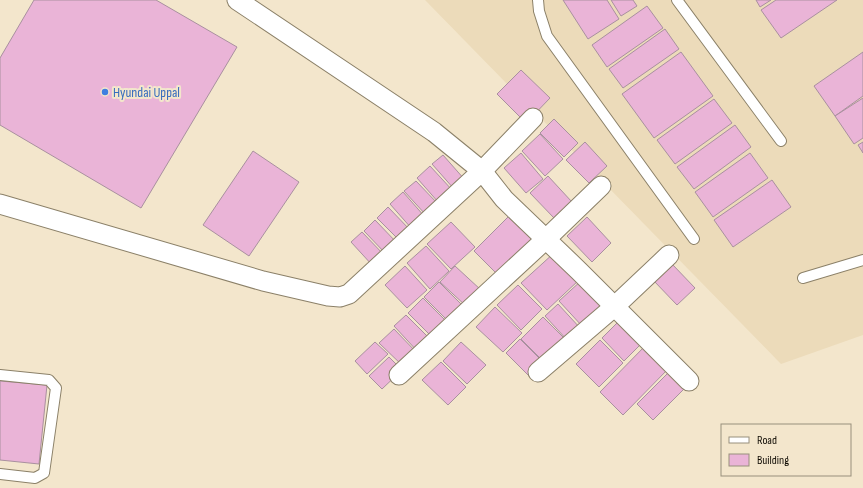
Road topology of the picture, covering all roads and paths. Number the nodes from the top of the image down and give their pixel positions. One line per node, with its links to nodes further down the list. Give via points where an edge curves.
1 (237, 0): 6 (street, via 434,132)
2 (538, 0): 9 (lane, via 547,36)
3 (676, 0): 5 (lane)
4 (533, 118): 6 (street)
5 (781, 141)
6 (482, 171): 8 (street, via 349,294 340,297 263,281); 10 (street, via 504,199)
7 (601, 186): 10 (street)
8 (0, 204)
9 (694, 239)
10 (546, 240): 14 (street); 17 (street)
11 (668, 255): 14 (street)
12 (863, 260): 13 (lane)
13 (803, 278)
14 (614, 307): 15 (street); 18 (street)
15 (538, 372)
16 (0, 375): 19 (lane, via 49,380 56,388 44,473 34,478)
17 (399, 375)
18 (689, 381)
19 (0, 474)

